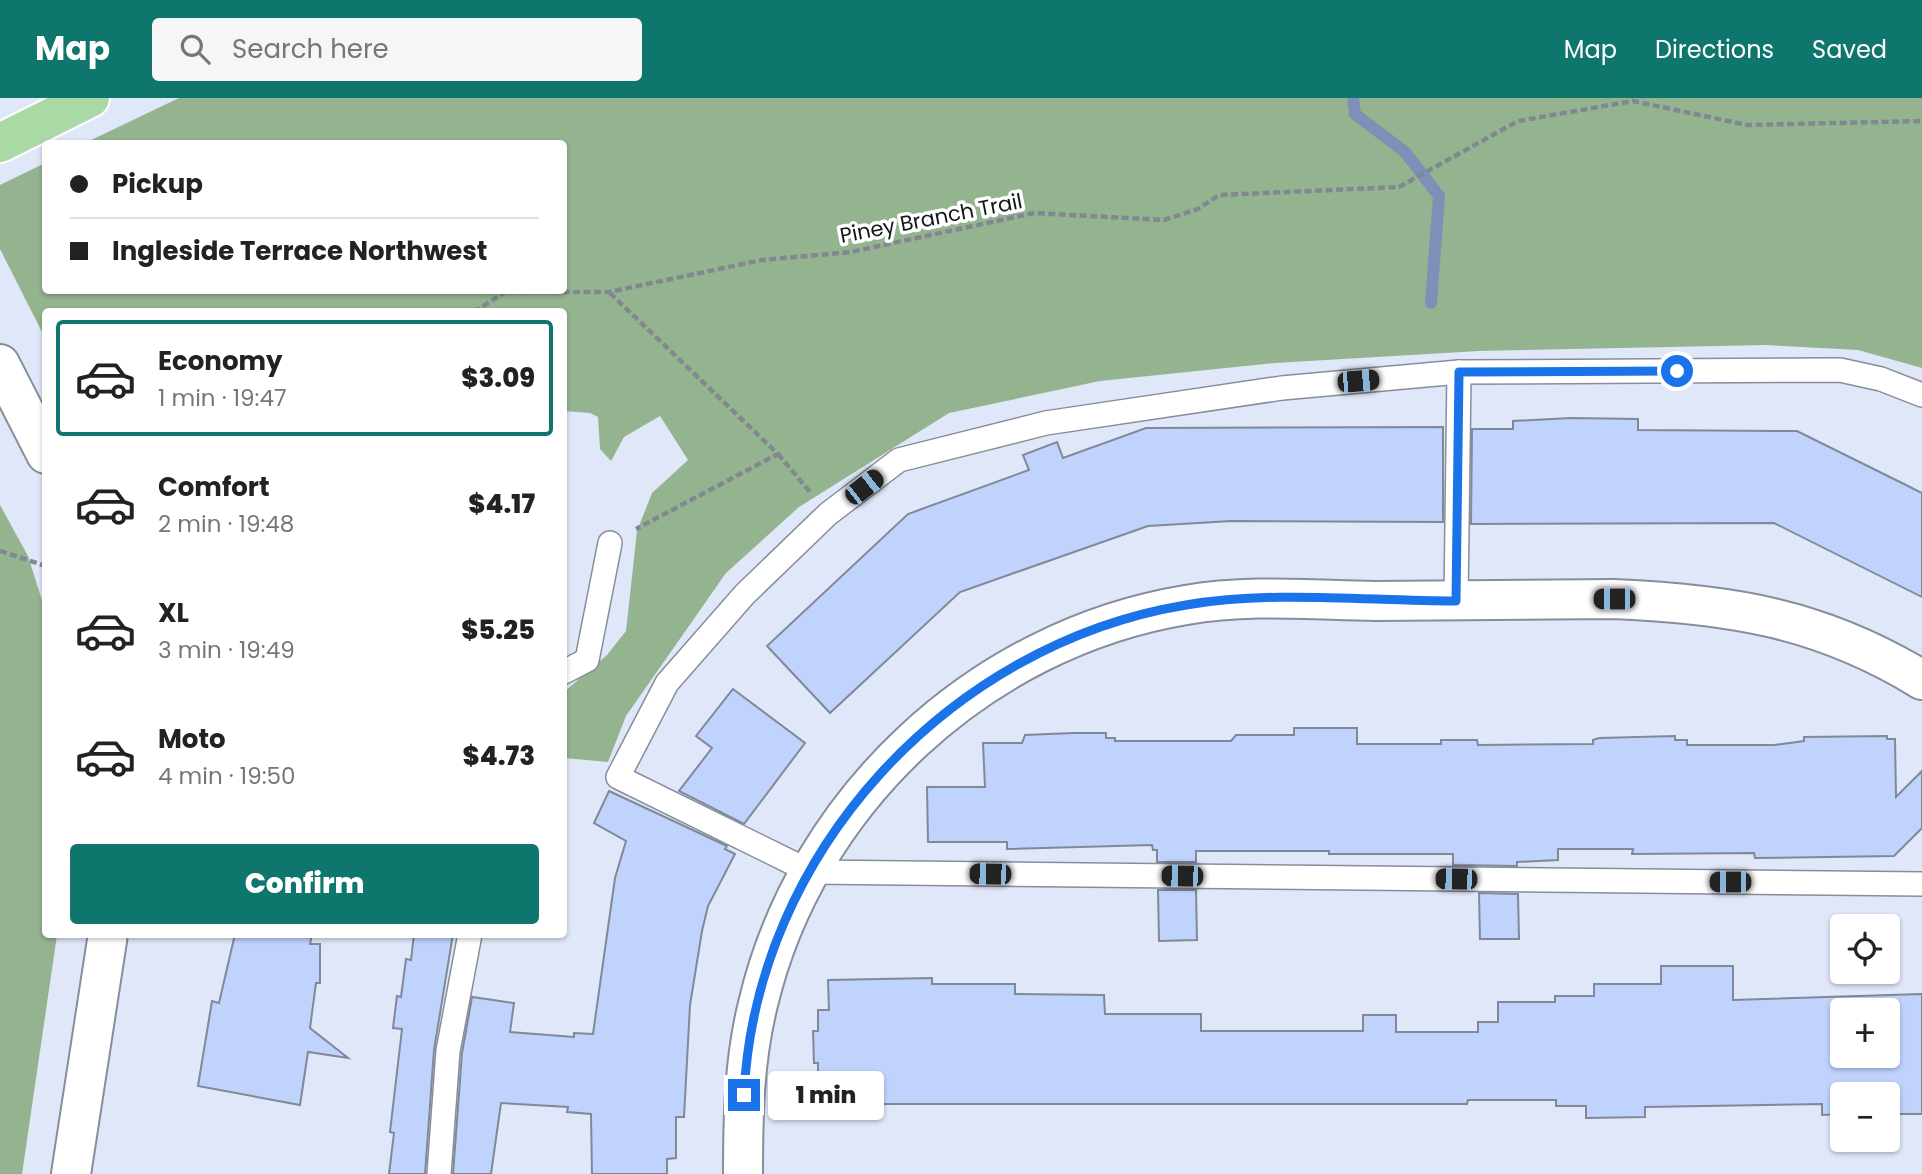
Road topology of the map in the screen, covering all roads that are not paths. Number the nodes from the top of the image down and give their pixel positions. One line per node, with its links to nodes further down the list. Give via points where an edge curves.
1 (90, 98): 2 (main road)
2 (0, 144)
3 (0, 364): 6 (street)
4 (1459, 372): 5 (lane, via 1840,370); 8 (lane); 11 (lane, via 1282,388 1046,423 899,460 828,514 745,594 667,683 618,777)
5 (1922, 395)
6 (42, 446)
7 (610, 543): 9 (lane, via 587,660)
8 (1456, 601): 10 (street, via 1614,599 1734,608 1829,634); 11 (street, via 1219,601 1139,615 1069,640 999,675 914,736 861,794)
9 (567, 670)
10 (1922, 680)
11 (811, 872): 12 (lane); 17 (street, via 785,924 758,1002 745,1079)
12 (1922, 884)
13 (107, 938): 15 (street)
14 (469, 938): 16 (lane, via 448,1051)
15 (71, 1174)
16 (439, 1174)
17 (743, 1174)

